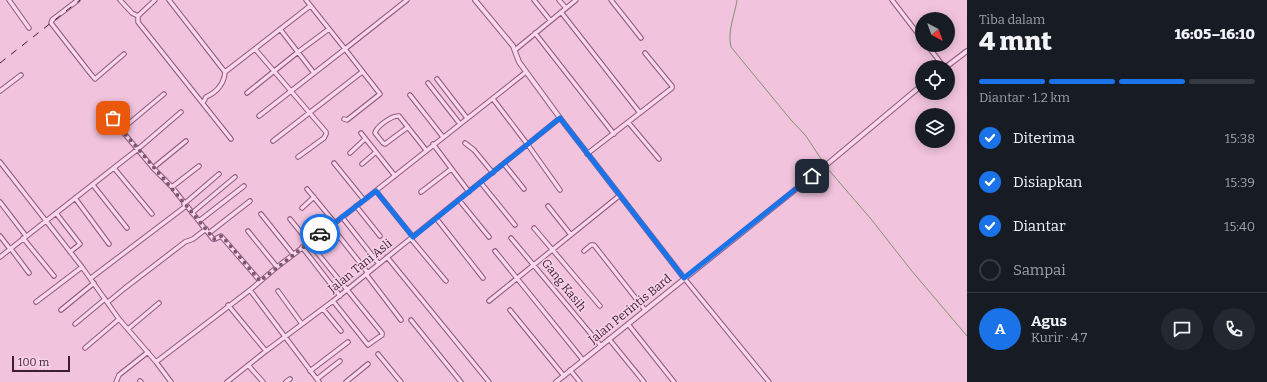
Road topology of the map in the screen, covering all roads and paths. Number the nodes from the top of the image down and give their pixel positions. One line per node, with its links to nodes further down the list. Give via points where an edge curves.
1 (9, 0): 19 (street)
2 (78, 0): 31 (street, via 51,23 90,74 95,79)
3 (120, 0): 17 (street)
4 (155, 0): 17 (street)
5 (169, 0): 36 (street)
6 (306, 0): 14 (street)
7 (407, 0): 26 (street)
8 (475, 0): 27 (street)
9 (534, 0): 18 (street)
10 (559, 0): 15 (street)
11 (576, 0): 15 (street)
12 (611, 0): 24 (street)
13 (892, 0): 22 (street)
14 (310, 6): 20 (street); 21 (street)
15 (566, 8): 16 (street)
16 (560, 12): 18 (street); 56 (street)
17 (138, 16): 49 (street, via 138,22)
18 (550, 20): 23 (street)
19 (29, 28)
20 (280, 28): 25 (street); 29 (street)
21 (329, 29): 26 (street); 29 (street)
22 (915, 30)
23 (535, 33): 27 (street); 66 (street)
24 (641, 38)
25 (255, 49): 35 (street); 36 (street)
26 (345, 49): 37 (street); 39 (street)
27 (515, 50): 38 (street, via 518,62)
28 (967, 50): 34 (street)
29 (298, 52): 35 (street); 39 (street)
30 (933, 52): 33 (street)
31 (124, 54)
32 (645, 54): 56 (street, via 672,86)
33 (939, 60)
34 (954, 60)
35 (274, 71): 44 (street); 46 (street)
36 (225, 72): 50 (street, via 224,81 213,94)
37 (362, 72): 55 (street); 60 (street, via 380,94 347,120)
38 (526, 72): 51 (street); 59 (street)
39 (314, 73): 44 (street)
40 (21, 75): 43 (street)
41 (437, 79): 58 (street)
42 (428, 83): 62 (street)
43 (0, 91)
44 (290, 91): 55 (street); 57 (street)
45 (915, 91): 161 (street, Jalan Perintis Bard)
46 (247, 93)
47 (164, 94): 64 (street)
48 (410, 95): 67 (street)
49 (199, 97): 50 (street); 52 (street)
50 (206, 97): 52 (street)
51 (493, 99): 58 (street); 74 (street)
52 (203, 103): 68 (street)
53 (120, 109): 64 (street, via 113,120)
54 (181, 112): 75 (street)
55 (309, 113): 71 (street); 80 (street, via 326,134)
56 (640, 113): 61 (street)
57 (259, 116)
58 (468, 118): 62 (street)
59 (560, 118): 74 (street, Jalan Tani Asli); 79 (street)
60 (344, 119)
61 (628, 122): 66 (street); 81 (street)
62 (460, 124): 67 (street)
63 (408, 127): 63 (street, via 396,115 376,129 375,133 386,144); 76 (street)
64 (121, 130): 75 (street)
65 (361, 133): 69 (street)
66 (614, 134): 79 (street)
67 (443, 137): 73 (street)
68 (231, 139)
69 (366, 139): 77 (street); 78 (street)
70 (186, 141): 89 (street)
71 (273, 141)
72 (465, 143): 91 (street)
73 (433, 144): 76 (street); 90 (street)
74 (528, 145): 85 (street, Jalan Tani Asli); 101 (street)
75 (138, 149): 88 (street); 89 (street)
76 (426, 150): 93 (street)
77 (376, 152): 84 (street); 93 (street)
78 (350, 153)
79 (587, 154): 105 (street)
80 (298, 157)
81 (659, 158)
82 (0, 162): 87 (street)
83 (334, 163): 108 (street)
84 (362, 164)
85 (504, 164): 91 (street, Jalan Tani Asli); 100 (street)
86 (198, 166): 98 (street)
87 (2, 167): 123 (street)
88 (114, 168): 96 (street); 118 (street)
89 (153, 168): 98 (street)
90 (451, 169): 103 (street); 104 (street)
91 (493, 173): 95 (street, Jalan Tani Asli)
92 (219, 174): 112 (street)
93 (395, 176): 102 (street)
94 (235, 177): 116 (street)
95 (481, 183): 104 (street, Jalan Tani Asli); 127 (street)
96 (93, 185): 107 (street); 128 (street)
97 (244, 186): 124 (street)
98 (172, 187): 112 (street)
99 (307, 188): 106 (street)
100 (524, 189)
101 (560, 190)
102 (376, 191): 108 (street); 138 (street)
103 (421, 192)
104 (469, 192): 109 (street, Jalan Tani Asli)
105 (619, 196): 133 (street); 161 (street)
106 (314, 197): 115 (street); 125 (street)
107 (75, 198): 117 (street); 141 (street)
108 (364, 200): 113 (street)
109 (459, 200): 121 (street, Jalan Tani Asli); 136 (street)
110 (250, 201): 132 (street)
111 (0, 202): 137 (street)
112 (185, 205): 116 (street); 158 (street)
113 (356, 206): 120 (street); 135 (street)
114 (548, 206): 133 (street)
115 (302, 208)
116 (192, 212): 124 (street)
117 (56, 213): 123 (street); 147 (street, via 80,244)
118 (152, 214)
119 (261, 214): 148 (street)
120 (342, 217): 125 (street); 151 (street)
121 (436, 218): 138 (street, Jalan Tani Asli); 159 (street)
122 (290, 220): 140 (street)
123 (46, 221): 137 (street); 147 (street)
124 (199, 221): 130 (street)
125 (335, 223): 126 (street)
126 (331, 226): 140 (street); 156 (street)
127 (515, 226)
128 (127, 228)
129 (534, 228): 144 (street)
130 (206, 229): 132 (street); 173 (street, via 185,242)
131 (248, 232): 154 (street)
132 (209, 233): 162 (street, via 215,239 222,236)
133 (572, 235): 144 (street)
134 (0, 236): 143 (street)
135 (380, 236)
136 (489, 236)
137 (25, 237): 143 (street); 157 (street)
138 (412, 238): 150 (street, Jalan Tani Asli); 163 (street)
139 (511, 238): 152 (street, Gang Kasih)
140 (309, 242): 142 (street); 165 (street)
141 (109, 244)
142 (302, 247): 148 (street); 168 (street)
143 (11, 249): 149 (street); 155 (street)
144 (552, 249): 152 (street); 176 (street)
145 (495, 251): 160 (street)
146 (584, 251): 180 (street, via 594,245)
147 (70, 252): 153 (street)
148 (293, 254): 154 (street)
149 (0, 257)
150 (387, 257): 151 (street, Jalan Tani Asli); 215 (street)
151 (379, 264): 156 (street, Jalan Tani Asli)
152 (534, 264): 160 (street); 192 (street, Gang Kasih)
153 (82, 266): 158 (street); 172 (street)
154 (277, 267): 162 (street)
155 (29, 273)
156 (367, 274): 165 (street, Jalan Tani Asli); 182 (street)
157 (54, 276)
158 (91, 278): 164 (street)
159 (483, 278)
160 (517, 278): 171 (street); 197 (street)
161 (684, 278): 180 (street, Jalan Perintis Bard); 220 (street)
162 (260, 281): 166 (street)
163 (446, 281)
164 (94, 283): 169 (street); 178 (street)
165 (347, 289): 168 (street, Jalan Tani Asli); 170 (street, via 382,333 370,345)
166 (250, 290): 175 (street); 189 (street)
167 (278, 291): 185 (street)
168 (340, 296): 170 (street, Jalan Tani Asli)
169 (105, 299): 173 (street); 184 (street)
170 (333, 301): 177 (street, Jalan Tani Asli)
171 (489, 301)
172 (36, 302)
173 (108, 302): 181 (street)
174 (159, 303): 187 (street)
175 (228, 305): 194 (street); 199 (street)
176 (600, 306)
177 (323, 309): 185 (street, Jalan Tani Asli); 188 (street)
178 (61, 310)
179 (510, 310): 204 (street)
180 (645, 310): 186 (street, Jalan Perintis Bard)
181 (119, 319): 187 (street); 193 (street)
182 (402, 320)
183 (411, 320): 214 (street)
184 (75, 324)
185 (302, 324): 189 (street, Jalan Tani Asli)
186 (628, 324): 190 (street, Jalan Perintis Bard); 219 (street)
187 (128, 329): 195 (street)
188 (341, 331)
189 (285, 337): 194 (street, Jalan Tani Asli); 203 (street)
190 (609, 339): 192 (street, Jalan Perintis Bard); 218 (street)
191 (348, 342): 203 (street)
192 (601, 346): 197 (street, Jalan Perintis Bard)
193 (85, 348)
194 (266, 351): 201 (street, Jalan Tani Asli)
195 (148, 352): 199 (street); 208 (street, via 119,375)
196 (378, 354): 213 (street)
197 (583, 360): 202 (street, Jalan Perintis Bard)
198 (340, 361): 207 (street)
199 (156, 362): 209 (street)
200 (368, 364): 212 (street)
201 (248, 365): 206 (street, Jalan Tani Asli); 210 (street)
202 (570, 370): 204 (street, Jalan Perintis Bard); 217 (street)
203 (310, 371): 207 (street)
204 (564, 376): 216 (street, Jalan Perintis Bard)
205 (290, 378): 211 (street)
206 (229, 381)
207 (318, 381)
208 (116, 382)
209 (171, 382)
210 (263, 382)
211 (286, 382)
212 (346, 382)
213 (401, 382)
214 (461, 382)
215 (489, 382)
216 (556, 382)
217 (580, 382)
218 (644, 382)
219 (674, 382)
220 (769, 382)

